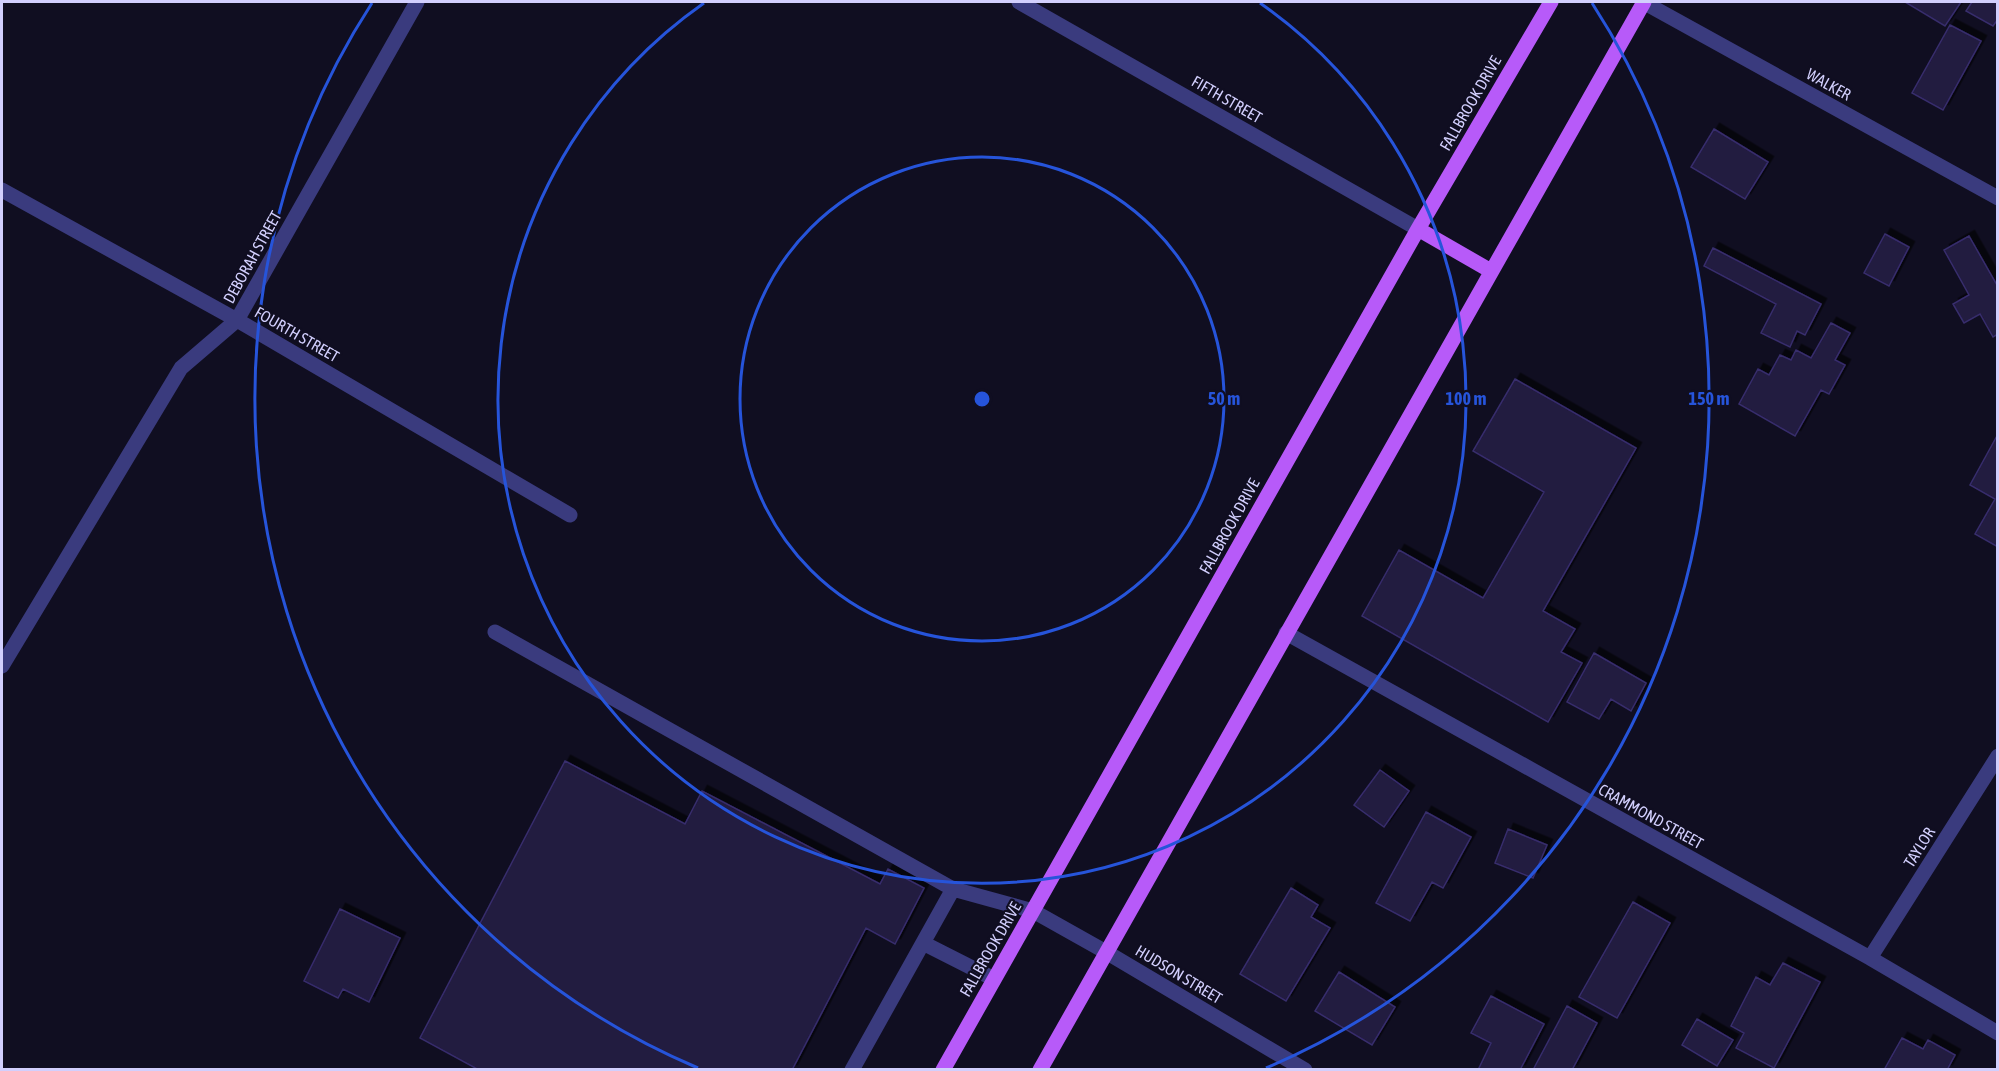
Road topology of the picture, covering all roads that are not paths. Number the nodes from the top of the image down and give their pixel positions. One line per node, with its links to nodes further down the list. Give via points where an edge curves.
1 (417, 2): 9 (street, DEBORAH STREET)
2 (1551, 2): 7 (main road, FALLBROOK DRIVE)
3 (1644, 2): 6 (street, WALKER); 8 (main road)
4 (1024, 3): 7 (street, FIFTH STREET)
5 (2, 190): 9 (street, FOURTH STREET)
6 (1998, 198)
7 (1418, 229): 8 (main road); 16 (main road, FALLBROOK DRIVE)
8 (1491, 271): 12 (main road)
9 (237, 320): 10 (street, FOURTH STREET); 13 (street, DEBORAH STREET, via 181,368)
10 (570, 515)
11 (495, 632): 15 (street, HUDSON STREET)
12 (1286, 633): 18 (main road); 19 (street, CRAMMOND STREET)
13 (2, 666)
14 (1998, 756): 19 (street, TAYLOR)
15 (953, 889): 16 (street, HUDSON STREET); 17 (street)
16 (1032, 911): 18 (street, HUDSON STREET); 20 (main road, FALLBROOK DRIVE)
17 (923, 943): 20 (street); 22 (street)
18 (1106, 951): 24 (main road); 25 (street, HUDSON STREET)
19 (1870, 958): 21 (street, CRAMMOND STREET)
20 (994, 979): 23 (main road, FALLBROOK DRIVE)
21 (1998, 1033)
22 (852, 1070)
23 (943, 1070)
24 (1040, 1070)
25 (1305, 1070)

